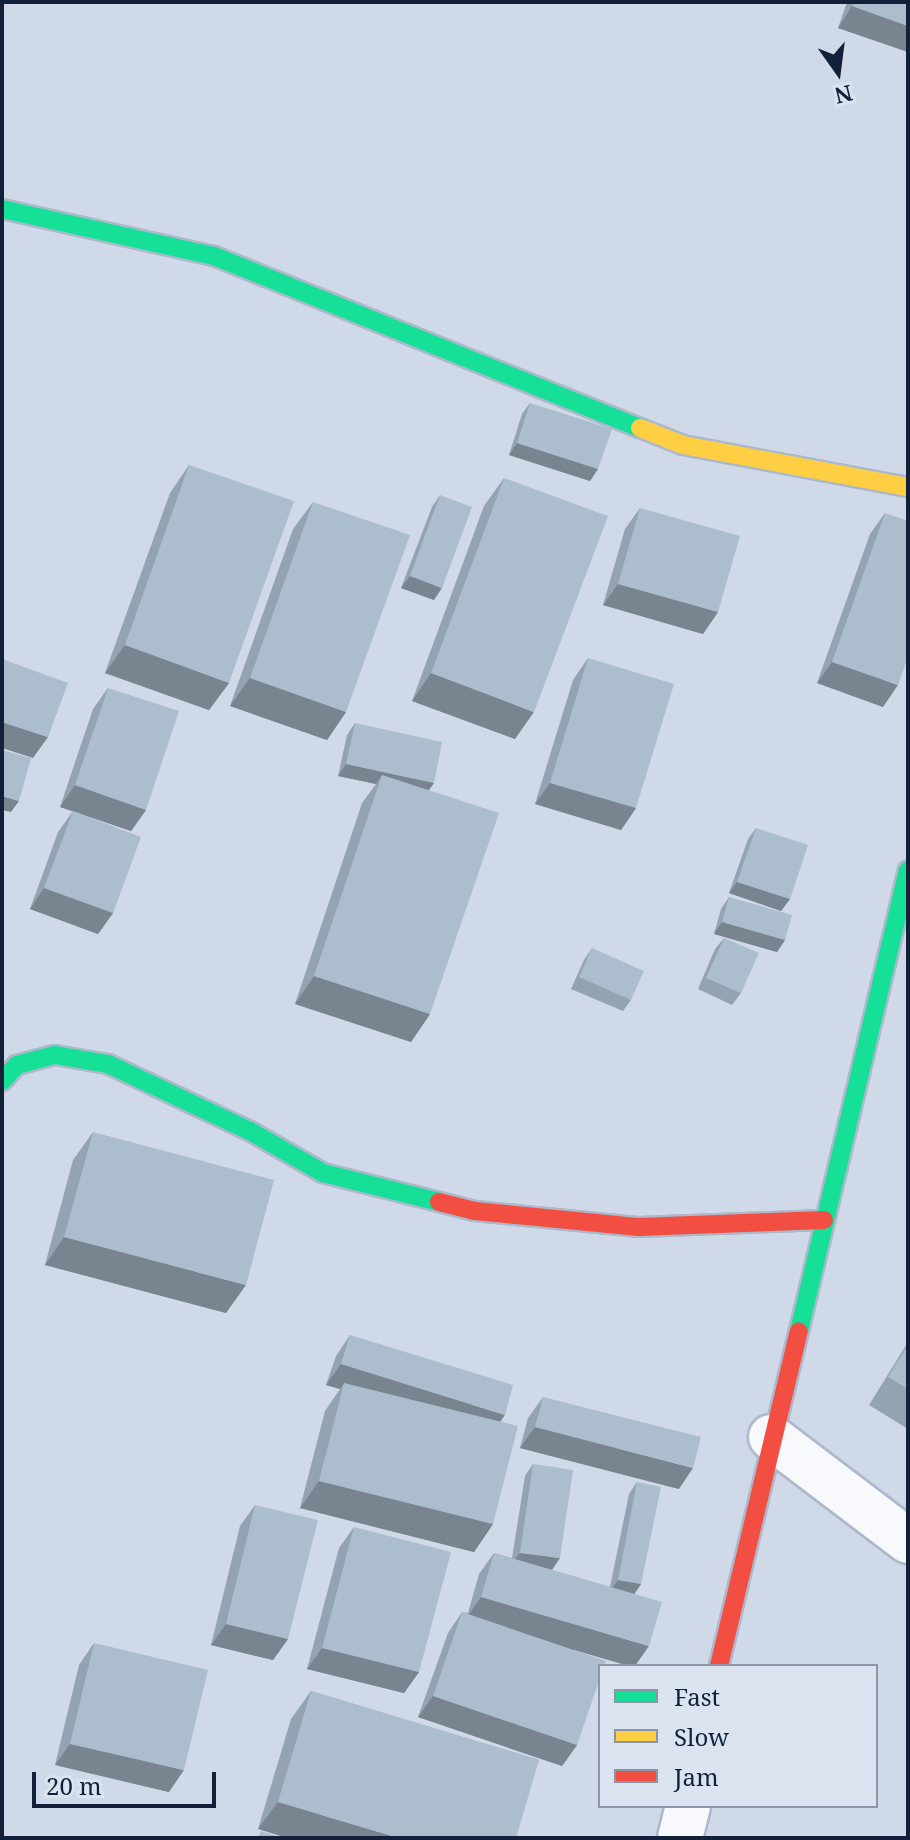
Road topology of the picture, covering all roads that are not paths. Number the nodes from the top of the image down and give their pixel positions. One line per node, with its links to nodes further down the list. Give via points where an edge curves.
1 (2, 209): 2 (street, via 214,256 683,445)
2 (908, 487)
3 (908, 871): 5 (street)
4 (2, 1081): 5 (street, via 17,1065 55,1055 108,1064 250,1131 323,1173 475,1211 639,1227)
5 (824, 1220): 6 (street)
6 (771, 1437): 7 (street); 8 (street)
7 (908, 1541)
8 (719, 1664)
9 (688, 1808): 10 (street)
10 (680, 1838)

